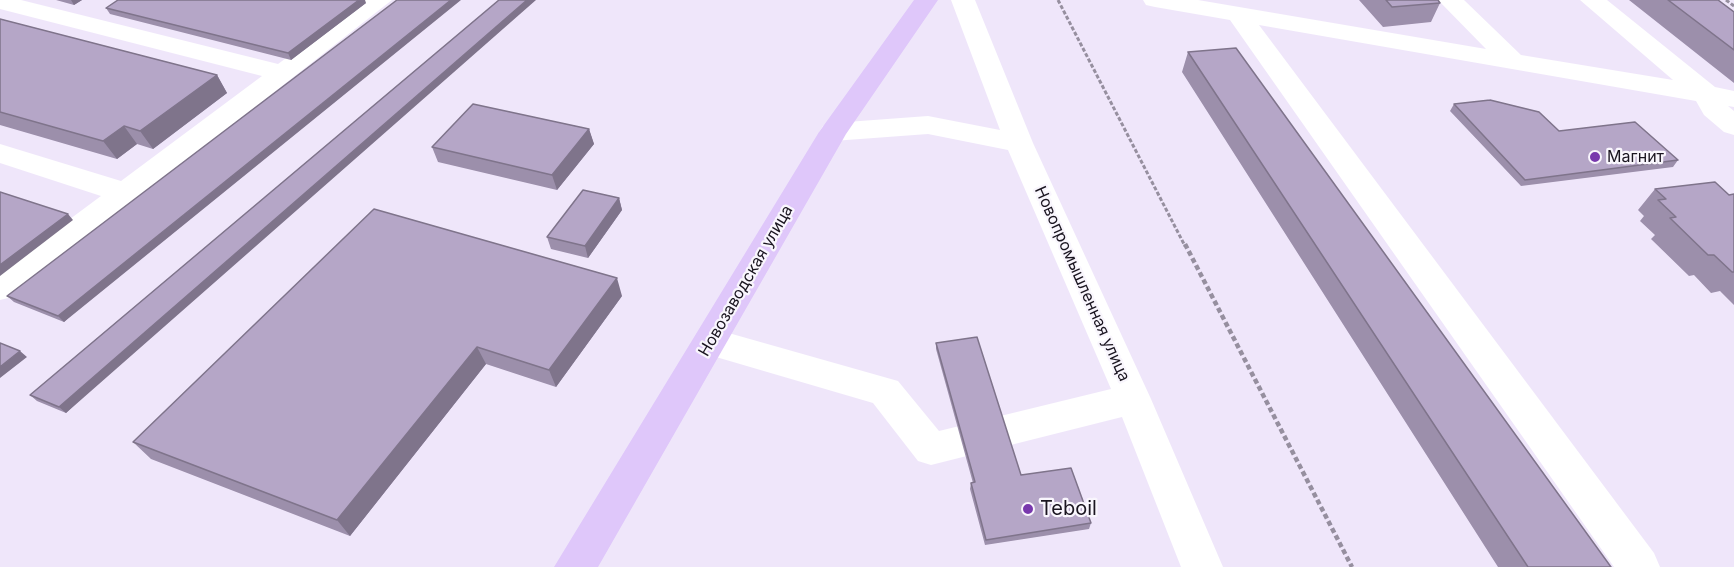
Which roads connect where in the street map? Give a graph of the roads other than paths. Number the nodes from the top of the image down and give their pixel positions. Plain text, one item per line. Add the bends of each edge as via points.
1 (380, 0) edge
2 (926, 0) edge
3 (963, 0) edge
4 (1155, 0) edge
5 (1450, 0) edge
6 (1592, 0) edge
7 (0, 2) edge
8 (1200, 4) edge
9 (1238, 15) junction
10 (1513, 61) junction
11 (284, 73) junction
12 (1706, 94) junction
13 (1734, 99) edge
14 (1734, 126) edge
15 (833, 132) junction
16 (1019, 143) junction
17 (0, 153) edge
18 (126, 193) junction
19 (0, 288) edge
20 (711, 342) junction
21 (1133, 399) junction
22 (574, 567) edge
23 (1202, 567) edge
24 (1640, 567) edge

1 - 11 street
2 - 15 main road, Новозаводская улица
3 - 16 street, Новопромышленная улица
4 - 8 street
5 - 10 street
6 - 12 street
7 - 11 street
8 - 9 street
9 - 10 street
9 - 24 street
10 - 12 street
11 - 18 street
12 - 13 street
12 - 14 street via 1714,109
15 - 16 street via 928,124
15 - 20 main road, Новозаводская улица
16 - 21 street, Новопромышленная улица
17 - 18 street
18 - 19 street
20 - 21 street via 885,392 931,449
20 - 22 main road, Новозаводская улица
21 - 23 street, Новопромышленная улица

